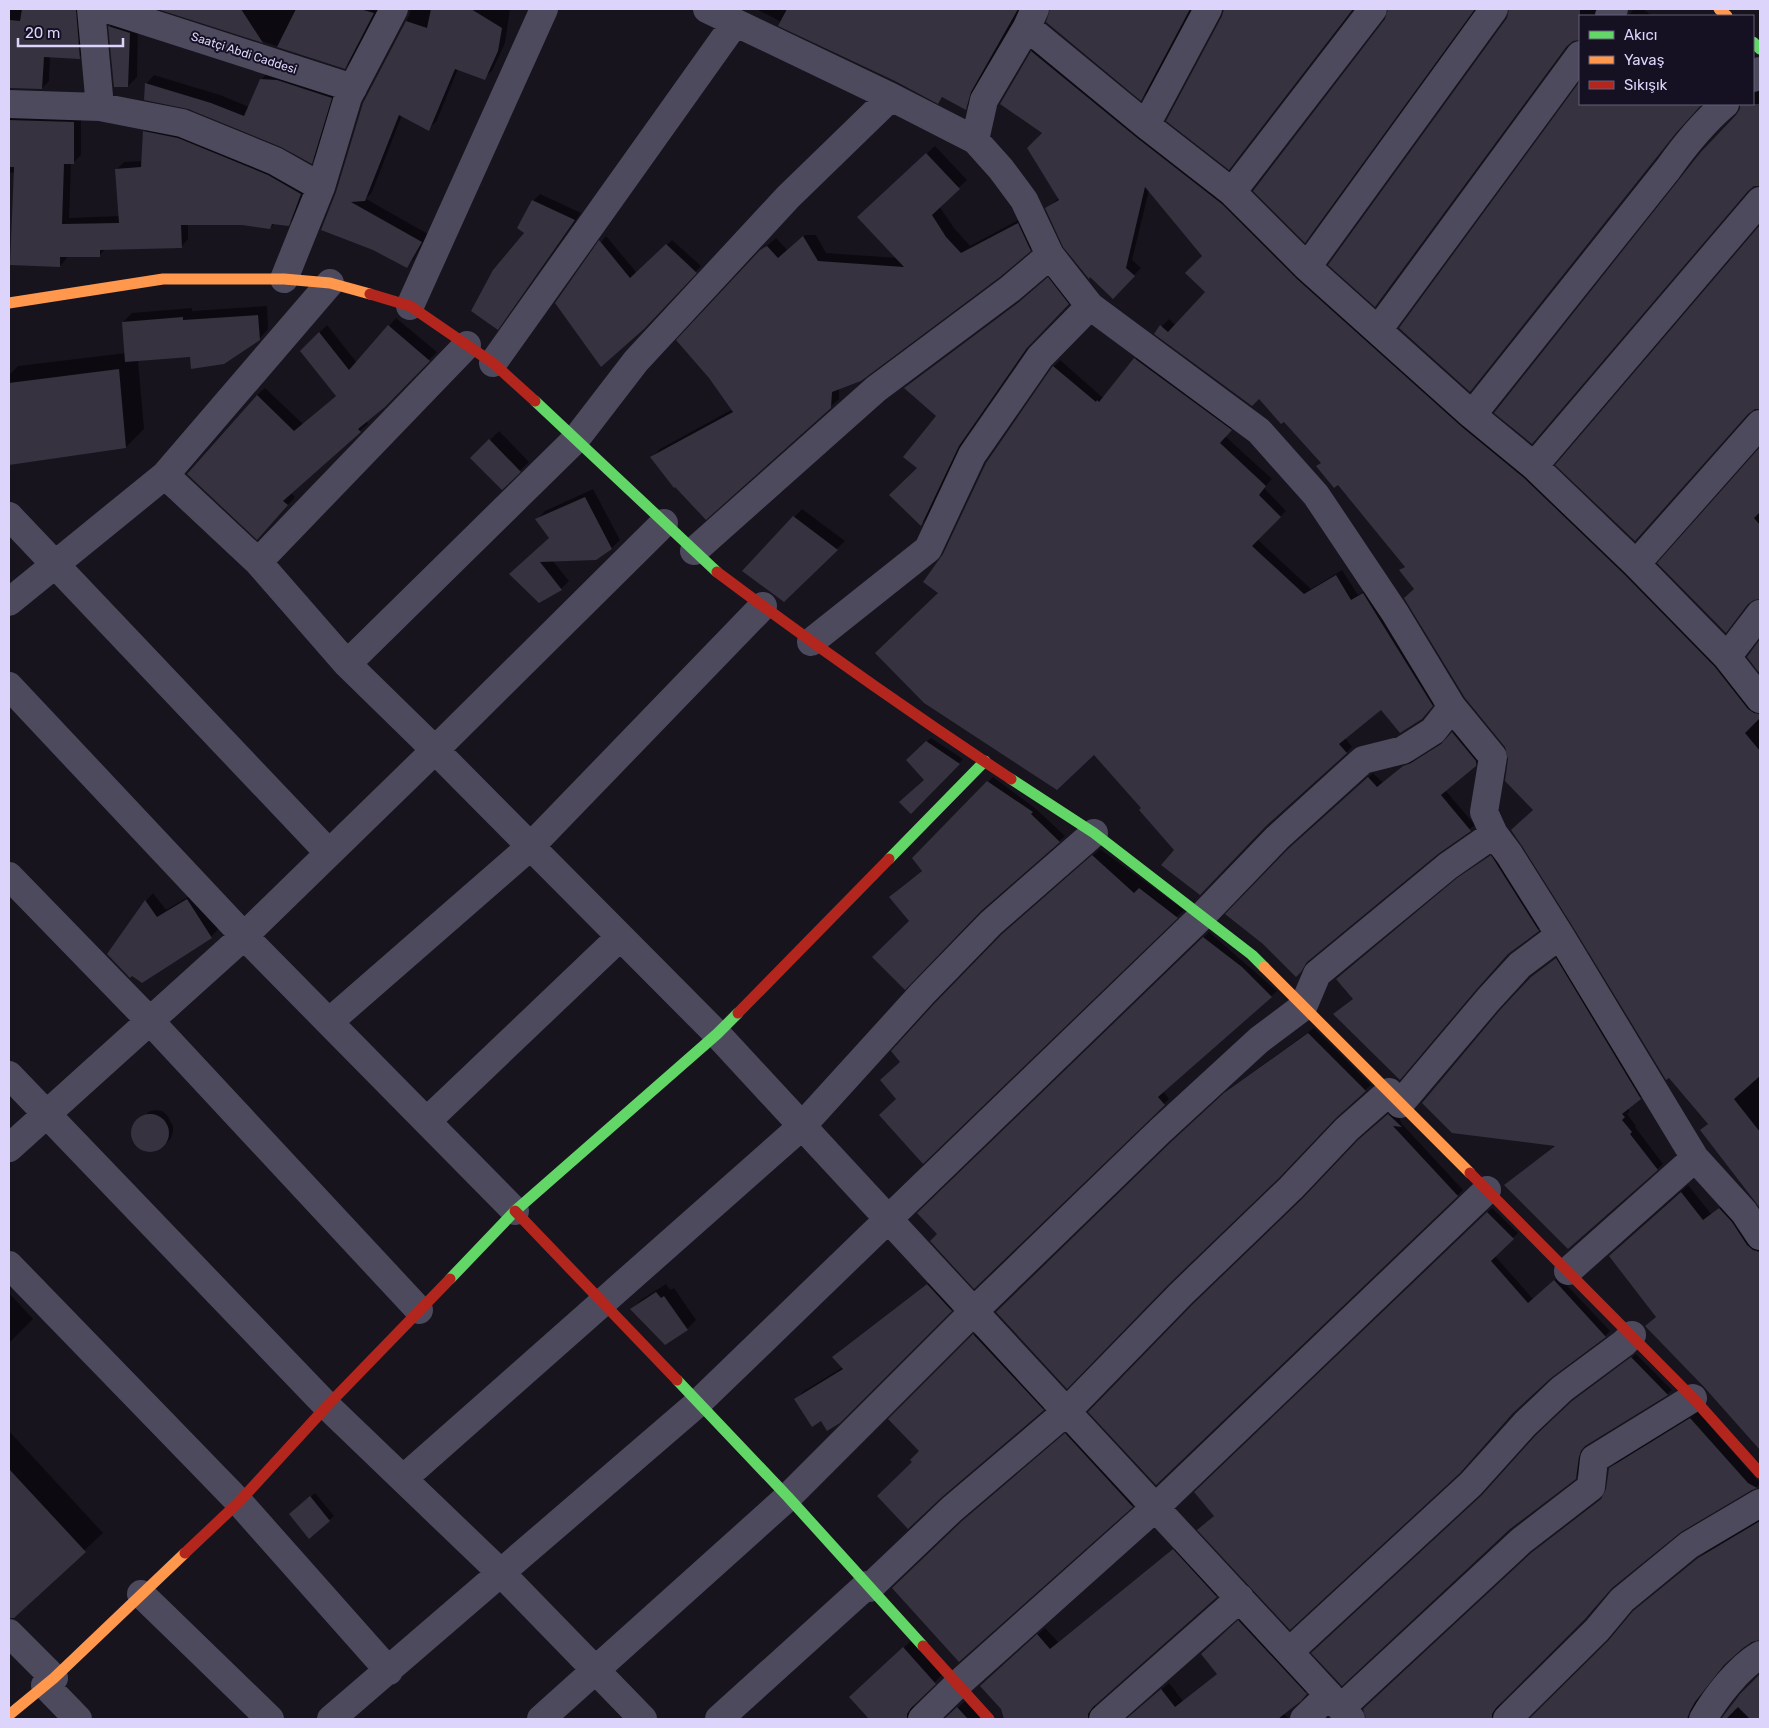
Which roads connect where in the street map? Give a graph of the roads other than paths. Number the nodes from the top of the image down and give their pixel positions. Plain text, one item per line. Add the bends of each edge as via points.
1 (91, 9) edge
2 (107, 9) edge
3 (394, 9) edge
4 (544, 9) edge
5 (707, 9) edge
6 (1208, 9) edge
7 (1373, 9) edge
8 (1494, 9) edge
9 (1031, 18) edge
10 (735, 22) junction
11 (1579, 56) edge
12 (353, 88) junction
13 (891, 97) junction
14 (9, 104) edge
15 (1724, 105) edge
16 (100, 106) junction
17 (1146, 125) junction
18 (975, 140) junction
19 (321, 187) junction
20 (1232, 192) junction
21 (1760, 201) edge
22 (1050, 255) junction
23 (1307, 266) junction
24 (284, 279) junction
25 (330, 283) junction
26 (9, 303) edge
27 (410, 306) junction
28 (1090, 306) junction
29 (1378, 330) junction
30 (467, 345) junction
31 (493, 363) junction
32 (1472, 415) junction
33 (1760, 424) edge
34 (576, 439) junction
35 (1534, 466) junction
36 (165, 475) junction
37 (9, 516) edge
38 (664, 523) junction
39 (694, 551) junction
40 (258, 562) junction
41 (1636, 564) junction
42 (55, 566) junction
43 (9, 602) edge
44 (763, 606) junction
45 (1760, 614) edge
46 (811, 642) junction
47 (1727, 657) junction
48 (347, 664) junction
49 (9, 686) edge
50 (1760, 699) edge
51 (1452, 707) junction
52 (435, 750) junction
53 (985, 762) junction
54 (1094, 833) junction
55 (1494, 834) junction
56 (531, 846) junction
57 (330, 853) junction
58 (9, 876) edge
59 (1202, 916) junction
60 (1560, 935) junction
61 (244, 936) junction
62 (620, 937) junction
63 (1303, 1007) junction
64 (150, 1020) junction
65 (329, 1022) junction
66 (717, 1034) junction
67 (9, 1076) edge
68 (1394, 1098) junction
69 (46, 1113) junction
70 (427, 1121) junction
71 (802, 1126) junction
72 (9, 1148) edge
73 (1695, 1158) junction
74 (1487, 1190) junction
75 (1752, 1206) edge
76 (515, 1211) junction
77 (889, 1220) junction
78 (1760, 1236) edge
79 (9, 1265) edge
80 (1568, 1272) junction
81 (602, 1302) junction
82 (419, 1310) junction
83 (974, 1311) junction
84 (1632, 1335) junction
85 (1693, 1398) junction
86 (698, 1403) junction
87 (327, 1406) junction
88 (1066, 1412) junction
89 (1760, 1473) edge
90 (403, 1479) junction
91 (788, 1497) junction
92 (239, 1502) junction
93 (1760, 1503) edge
94 (1156, 1507) junction
95 (501, 1574) junction
96 (868, 1586) junction
97 (141, 1594) junction
98 (1240, 1598) junction
99 (9, 1633) edge
100 (1289, 1652) junction
101 (1760, 1654) edge
102 (389, 1671) junction
103 (596, 1671) junction
104 (49, 1682) junction
105 (958, 1684) junction
106 (1340, 1707) edge
107 (9, 1716) edge
108 (78, 1719) edge
109 (270, 1719) edge
110 (331, 1719) edge
111 (541, 1719) edge
112 (643, 1719) edge
113 (718, 1719) edge
114 (922, 1719) edge
115 (990, 1719) edge
116 (1103, 1719) edge
117 (1304, 1719) edge
118 (1507, 1719) edge
119 (1703, 1719) edge

1 - 16 street
2 - 12 street, Saatçi Abdi Caddesi
3 - 12 street
4 - 27 street
5 - 10 street
6 - 17 street
7 - 20 street
8 - 23 street
9 - 17 street
9 - 18 street via 984,100
10 - 13 street
10 - 31 street
11 - 29 street
12 - 19 street
13 - 18 street
13 - 34 street via 788,197 636,361
14 - 16 street
15 - 32 street via 1681,150
16 - 19 street via 182,123 275,161
17 - 20 street
18 - 22 street via 1024,200
19 - 24 street
20 - 23 street
21 - 35 street
22 - 28 street
22 - 39 street via 876,389
23 - 29 street
24 - 25 street
24 - 26 street via 163,279
25 - 27 street
25 - 36 street
27 - 30 street
28 - 46 street via 1040,357 972,456 928,549
28 - 51 street via 1258,431 1271,445 1316,495 1395,612
29 - 32 street
30 - 31 street
30 - 40 street
31 - 34 street
32 - 35 street
33 - 41 street
34 - 38 street
34 - 48 street
35 - 41 street
36 - 40 street
36 - 42 street
37 - 42 street
38 - 39 street
38 - 52 street
39 - 44 street via 708,566
40 - 48 street
41 - 47 street
42 - 43 street
42 - 57 street
44 - 46 street
44 - 56 street
45 - 47 street
46 - 53 street
47 - 50 street
48 - 52 street
49 - 61 street
51 - 55 street via 1493,757 1484,812
51 - 59 street via 1433,731 1403,750 1363,760 1277,838
52 - 56 street
52 - 57 street
53 - 54 street
53 - 66 street
54 - 59 street
54 - 71 street via 991,923
55 - 60 street
55 - 63 street via 1448,866 1317,974
56 - 62 street
56 - 65 street
57 - 61 street
58 - 64 street
59 - 63 street via 1252,955
59 - 77 street
60 - 68 street via 1520,966
60 - 73 street
61 - 64 street
61 - 65 street
62 - 66 street
62 - 70 street
63 - 68 street
63 - 83 street via 1260,1040 1160,1131
64 - 69 street
64 - 82 street
65 - 70 street
66 - 71 street
66 - 76 street
67 - 69 street
68 - 74 street
68 - 88 street via 1347,1130
69 - 72 street
69 - 87 street
70 - 76 street
71 - 77 street
71 - 81 street
73 - 75 street
73 - 80 street
74 - 80 street
74 - 94 street
75 - 78 street
76 - 81 street
76 - 82 street
77 - 83 street
77 - 86 street
79 - 92 street
80 - 84 street
81 - 86 street
81 - 90 street
82 - 87 street
83 - 88 street
83 - 91 street
84 - 85 street
84 - 100 street via 1562,1389 1525,1424 1471,1484
85 - 89 street
85 - 106 street via 1594,1459 1591,1487 1522,1541
86 - 91 street
86 - 95 street
87 - 90 street
87 - 92 street
88 - 94 street
88 - 96 street
90 - 95 street
91 - 96 street
91 - 103 street
92 - 97 street
92 - 102 street
93 - 118 street via 1689,1545 1622,1600 1597,1630
94 - 98 street
94 - 105 street
95 - 102 street
95 - 103 street
96 - 105 street
96 - 113 street
97 - 104 street
97 - 109 street
98 - 100 street
98 - 116 street
99 - 104 street
100 - 106 street
101 - 119 street via 1713,1703
102 - 110 street
103 - 111 street
103 - 112 street
104 - 107 street
104 - 108 street
105 - 114 street
105 - 115 street
106 - 117 street

